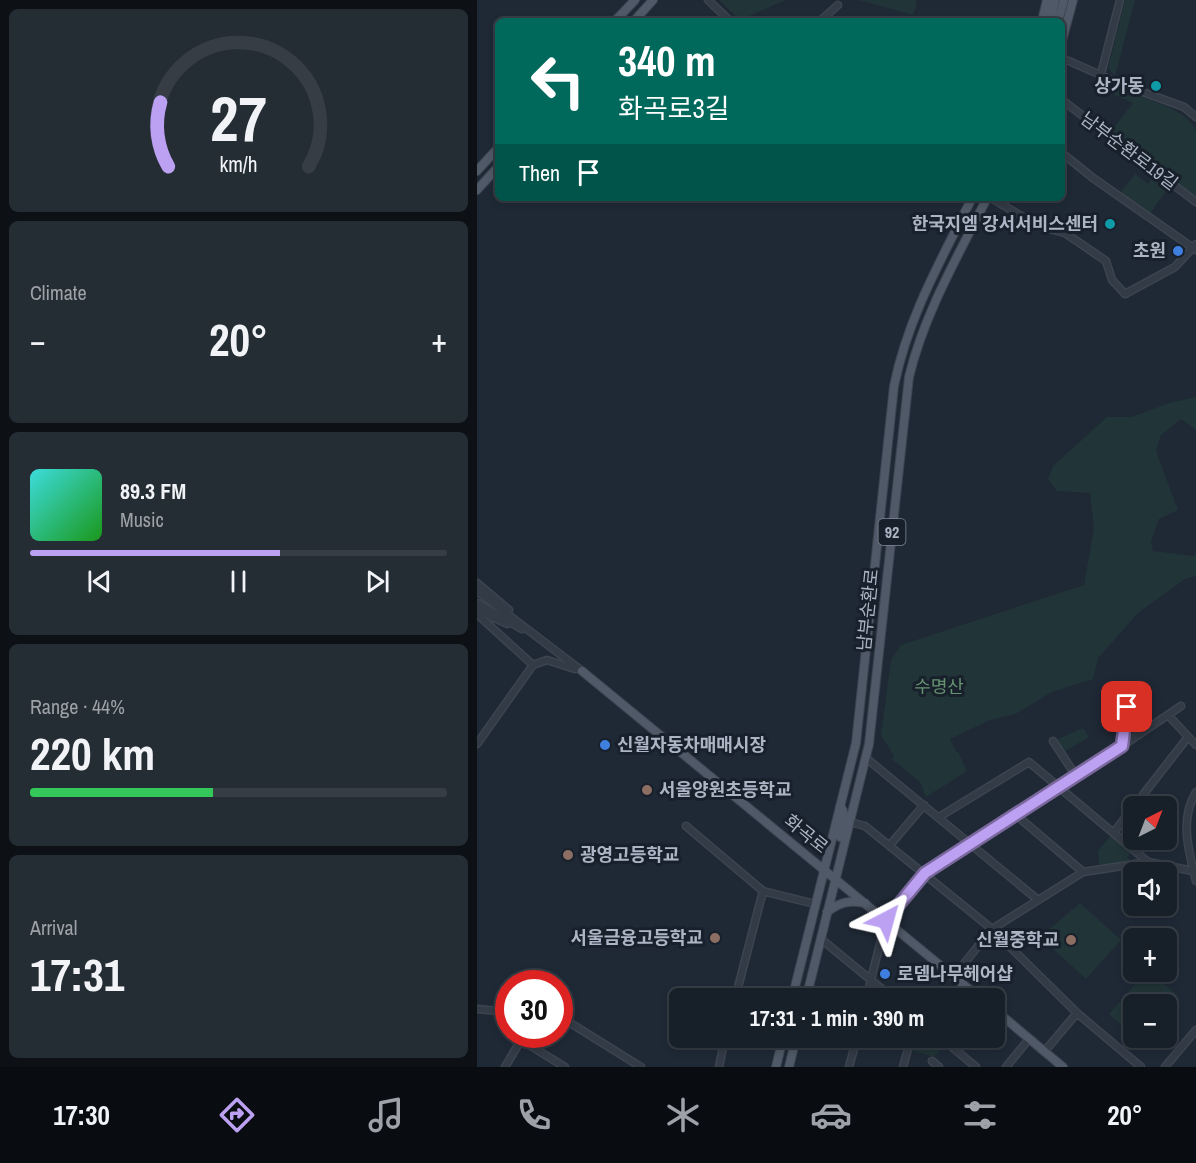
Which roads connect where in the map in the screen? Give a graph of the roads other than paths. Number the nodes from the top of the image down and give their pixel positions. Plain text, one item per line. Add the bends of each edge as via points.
1 (635, 0) edge
2 (653, 0) edge
3 (708, 0) edge
4 (1047, 0) edge
5 (1055, 0) edge
6 (1063, 0) edge
7 (1073, 0) edge
8 (1120, 0) edge
9 (838, 5) dead end
10 (618, 18) edge
11 (637, 18) edge
12 (727, 18) edge
13 (823, 18) edge
14 (1043, 18) edge
15 (1051, 18) edge
16 (1059, 18) edge
17 (1065, 30) edge
18 (1065, 60) edge
19 (1101, 74) junction
20 (1065, 102) edge
21 (1196, 117) edge
22 (495, 151) edge
23 (1065, 155) edge
24 (495, 170) edge
25 (477, 171) edge
26 (477, 190) edge
27 (971, 201) edge
28 (987, 201) edge
29 (994, 201) edge
30 (1196, 202) edge
31 (1194, 247) edge
32 (477, 584) edge
33 (477, 591) edge
34 (477, 603) edge
35 (477, 612) edge
36 (548, 644) junction
37 (533, 665) junction
38 (582, 671) junction
39 (1181, 706) dead end
40 (1127, 707) dead end
41 (1168, 715) junction
42 (1188, 737) junction
43 (478, 741) edge
44 (1053, 741) dead end
45 (1196, 745) edge
46 (1122, 746) junction
47 (866, 758) junction
48 (1076, 776) junction
49 (1060, 786) junction
50 (1196, 792) edge
51 (924, 805) junction
52 (840, 806) junction
53 (1016, 814) junction
54 (939, 817) junction
55 (850, 822) junction
56 (686, 826) dead end
57 (1114, 832) junction
58 (846, 837) junction
59 (971, 843) junction
60 (890, 845) junction
61 (1148, 862) edge
62 (1123, 866) edge
63 (824, 868) junction
64 (1177, 868) edge
65 (1193, 871) junction
66 (1083, 872) junction
67 (925, 873) junction
68 (836, 878) junction
69 (1196, 881) edge
70 (763, 891) junction
71 (1038, 900) junction
72 (865, 903) junction
73 (815, 905) junction
74 (827, 912) junction
75 (886, 920) junction
76 (824, 925) junction
77 (992, 929) junction
78 (821, 939) junction
79 (954, 976) junction
80 (871, 980) junction
81 (738, 988) edge
82 (795, 988) edge
83 (809, 988) edge
84 (869, 988) edge
85 (881, 988) edge
86 (968, 988) edge
87 (477, 1009) edge
88 (495, 1011) edge
89 (1077, 1013) junction
90 (1005, 1019) edge
91 (573, 1025) edge
92 (1196, 1030) edge
93 (1029, 1039) junction
94 (516, 1048) edge
95 (538, 1048) edge
96 (723, 1048) edge
97 (781, 1048) edge
98 (794, 1048) edge
99 (854, 1048) edge
100 (908, 1048) edge
101 (953, 1048) edge
102 (1044, 1052) junction
103 (932, 1061) dead end
104 (505, 1067) edge
105 (565, 1067) edge
106 (641, 1067) edge
107 (719, 1067) edge
108 (776, 1067) edge
109 (789, 1067) edge
110 (849, 1067) edge
111 (903, 1067) edge
112 (939, 1067) edge
113 (977, 1067) edge
114 (1006, 1067) edge
115 (1063, 1067) edge
116 (1141, 1067) edge
117 (1165, 1067) edge

1 - 10 main road
2 - 11 main road
3 - 12 street
4 - 14 main road
5 - 15 main road
6 - 16 main road
7 - 17 main road
8 - 19 street
9 - 13 street
18 - 19 street
19 - 21 street via 1184,107
20 - 30 street, 남부순환로19길
22 - 25 main road
23 - 31 street
24 - 26 main road
27 - 52 main road, 남부순환로 / 92 via 918,308 900,358 891,408 855,743
28 - 47 main road, 남부순환로 / 92 via 934,304 909,377
29 - 31 street, 남부순환로 via 1038,226 1065,233 1105,261 1112,280 1125,294 1175,267
32 - 36 street
33 - 36 street
34 - 36 street
35 - 36 street
35 - 37 street
36 - 38 street
37 - 38 street via 547,660
37 - 43 street
38 - 63 main road, 화곡로
39 - 41 street
40 - 46 street
41 - 42 street
41 - 46 street
42 - 45 street
42 - 57 street
44 - 48 street
46 - 48 street
47 - 51 street
47 - 55 main road, 남부순환로 / 92
48 - 49 street
49 - 53 street
49 - 54 street via 1029,762
49 - 57 street
50 - 65 street via 1186,830
51 - 54 street
51 - 60 street
52 - 58 main road via 844,812 840,837
52 - 63 main road, 남부순환로 / 92
53 - 59 street
53 - 66 street
54 - 59 street
55 - 58 main road, 남부순환로 / 92
55 - 60 street via 865,826
56 - 70 street
57 - 61 street
58 - 68 main road, 남부순환로 / 92
59 - 67 street
59 - 71 street
60 - 67 street
62 - 66 street
63 - 68 main road, 화곡로
63 - 73 main road, 남부순환로 / 92
64 - 65 street
65 - 69 street
66 - 71 street
67 - 75 street
67 - 77 street
68 - 72 main road, 화곡로
68 - 74 main road, 남부순환로 / 92
70 - 73 street
70 - 81 street
71 - 77 street
72 - 74 main road via 848,901
72 - 75 main road, 화곡로
73 - 76 main road via 823,906
73 - 82 main road, 남부순환로 / 92
74 - 76 main road, 남부순환로 / 92
75 - 79 main road, 화곡로
75 - 80 street
76 - 78 main road, 남부순환로 / 92
77 - 79 street
77 - 89 street
78 - 80 street
78 - 83 main road, 남부순환로 / 92
79 - 86 main road, 화곡로
80 - 84 street
80 - 85 street
87 - 88 street
89 - 102 street
89 - 116 street
90 - 93 main road
91 - 106 street
92 - 117 street
93 - 102 main road
93 - 114 street
94 - 104 street
95 - 105 street
96 - 107 street
97 - 108 main road
98 - 109 main road
99 - 110 street
100 - 111 street
101 - 113 street
102 - 115 main road
103 - 112 street

